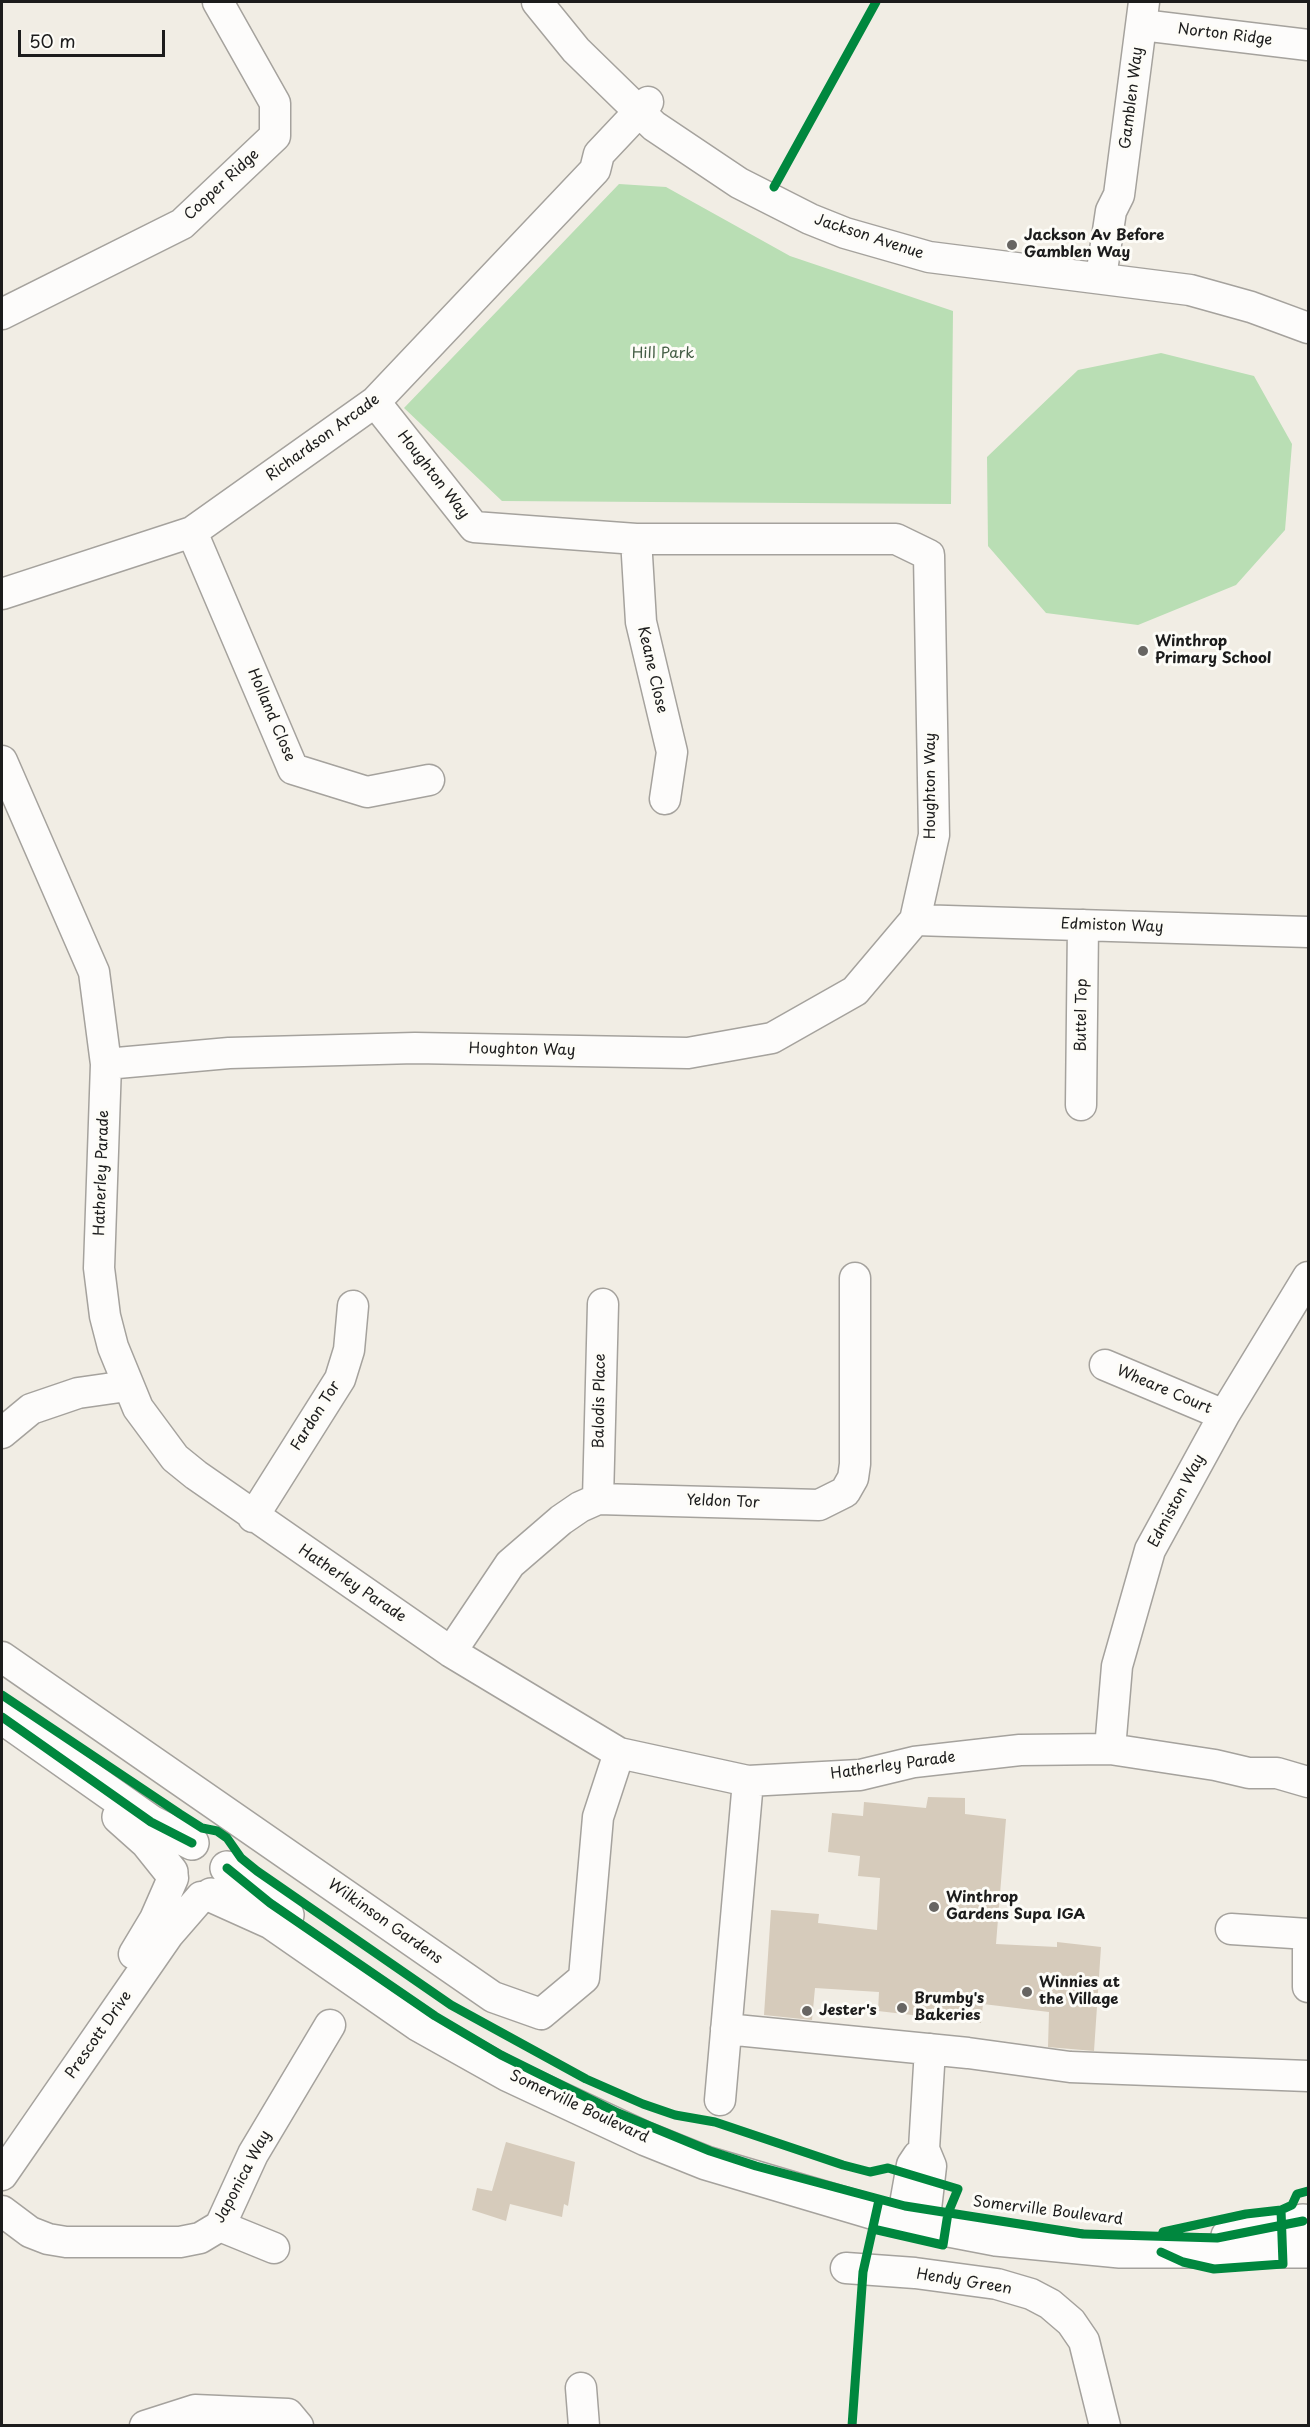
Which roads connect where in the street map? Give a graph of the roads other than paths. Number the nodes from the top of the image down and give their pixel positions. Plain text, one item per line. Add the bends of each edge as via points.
1 (218, 2) edge
2 (537, 2) edge
3 (552, 2) edge
4 (1143, 13) edge
5 (1308, 45) edge
6 (651, 114) junction
7 (1110, 270) junction
8 (2, 314) edge
9 (1308, 316) edge
10 (1308, 328) edge
11 (375, 402) junction
12 (192, 532) junction
13 (636, 539) junction
14 (2, 594) edge
15 (2, 761) edge
16 (429, 780) dead end
17 (665, 799) dead end
18 (915, 920) junction
19 (1083, 926) junction
20 (1308, 932) edge
21 (105, 1064) junction
22 (1081, 1106) dead end
23 (1308, 1277) edge
24 (855, 1278) dead end
25 (603, 1304) dead end
26 (352, 1306) dead end
27 (1105, 1365) dead end
28 (127, 1386) junction
29 (1224, 1415) junction
30 (2, 1433) edge
31 (598, 1499) junction
32 (253, 1516) junction
33 (451, 1652) junction
34 (2, 1657) edge
35 (2, 1717) edge
36 (2, 1735) edge
37 (1110, 1749) junction
38 (620, 1754) junction
39 (1249, 1773) junction
40 (747, 1780) junction
41 (1308, 1782) edge
42 (1308, 1798) edge
43 (192, 1843) junction
44 (172, 1875) junction
45 (213, 1887) junction
46 (1231, 1929) dead end
47 (1308, 1934) edge
48 (1308, 1944) edge
49 (1308, 1987) edge
50 (330, 2025) dead end
51 (726, 2029) junction
52 (930, 2049) junction
53 (1308, 2076) edge
54 (720, 2100) dead end
55 (2, 2150) edge
56 (2, 2175) edge
57 (2, 2211) edge
58 (914, 2216) junction
59 (220, 2226) junction
60 (1307, 2234) edge
61 (274, 2248) dead end
62 (846, 2268) dead end
63 (581, 2388) dead end
64 (145, 2426) edge
65 (298, 2426) edge
66 (585, 2426) edge
67 (1104, 2426) edge

1 - 8 street, Cooper Ridge via 275,103 275,136 182,224
2 - 6 street, Jackson Avenue via 576,50
3 - 6 street, Jackson Avenue
4 - 5 street, Norton Ridge
4 - 7 street, Gamblen Way via 1119,195 1125,212
6 - 7 street, Jackson Avenue via 739,183 845,233 929,257 980,265
6 - 11 street, Richardson Arcade via 613,167 595,170
7 - 9 street, Jackson Avenue via 1199,278
7 - 10 street, Jackson Avenue via 1215,295
11 - 12 street, Richardson Arcade
11 - 13 street, Houghton Way via 474,527
12 - 14 street, Richardson Arcade
12 - 16 street, Holland Close via 293,769 368,792
13 - 17 street, Keane Close via 641,622 672,752
13 - 18 street, Houghton Way via 896,539 929,555 933,835
15 - 21 street, Hatherley Parade via 94,972
18 - 19 street, Edmiston Way
18 - 21 street, Houghton Way via 855,991 772,1038 688,1053 415,1048 230,1053
19 - 20 street, Edmiston Way
19 - 22 street, Buttel Top
21 - 28 street, Hatherley Parade via 99,1268 105,1316
23 - 29 street, Edmiston Way
24 - 31 street, Yeldon Tor via 855,1464 845,1492 819,1505
25 - 31 street, Balodis Place
26 - 32 street, Fardon Tor via 349,1350 340,1378
27 - 29 street, Wheare Court
28 - 30 street via 78,1393 31,1409
28 - 32 street, Hatherley Parade via 155,1434 175,1458
29 - 37 street, Edmiston Way via 1150,1550 1117,1666
31 - 33 street, Yeldon Tor via 561,1520 510,1564
32 - 33 street, Hatherley Parade
33 - 38 street, Hatherley Parade
34 - 38 street, Wilkinson Gardens via 493,1997 541,2014 584,1978 598,1817
35 - 43 main road via 151,1821
36 - 44 main road via 129,1824
37 - 39 street, Hatherley Parade
37 - 40 street, Hatherley Parade via 1020,1750 914,1762 860,1775
38 - 40 street, Hatherley Parade
39 - 41 street, Hatherley Parade via 1278,1773
39 - 42 street, Hatherley Parade via 1273,1789
40 - 51 street
43 - 44 main road via 179,1851 172,1864
43 - 45 main road via 208,1844 221,1853
44 - 45 main road via 184,1893
44 - 55 street, Prescott Drive via 141,1944
45 - 56 street, Prescott Drive via 168,1935
45 - 58 main road, Somerville Boulevard via 270,1903 435,2016 529,2069 618,2112 710,2151
46 - 47 street
48 - 49 street
50 - 59 street, Japonica Way via 253,2154
51 - 52 street
51 - 54 street
52 - 53 street via 1070,2067
52 - 58 street via 924,2149 912,2165
57 - 59 street, Japonica Way via 30,2232 66,2242 180,2242 200,2238
58 - 60 main road, Somerville Boulevard via 1083,2234 1170,2238
59 - 61 street
62 - 67 street, Hendy Green via 997,2284 1050,2304 1071,2322 1084,2341
63 - 66 street
64 - 65 street via 195,2410 288,2414

